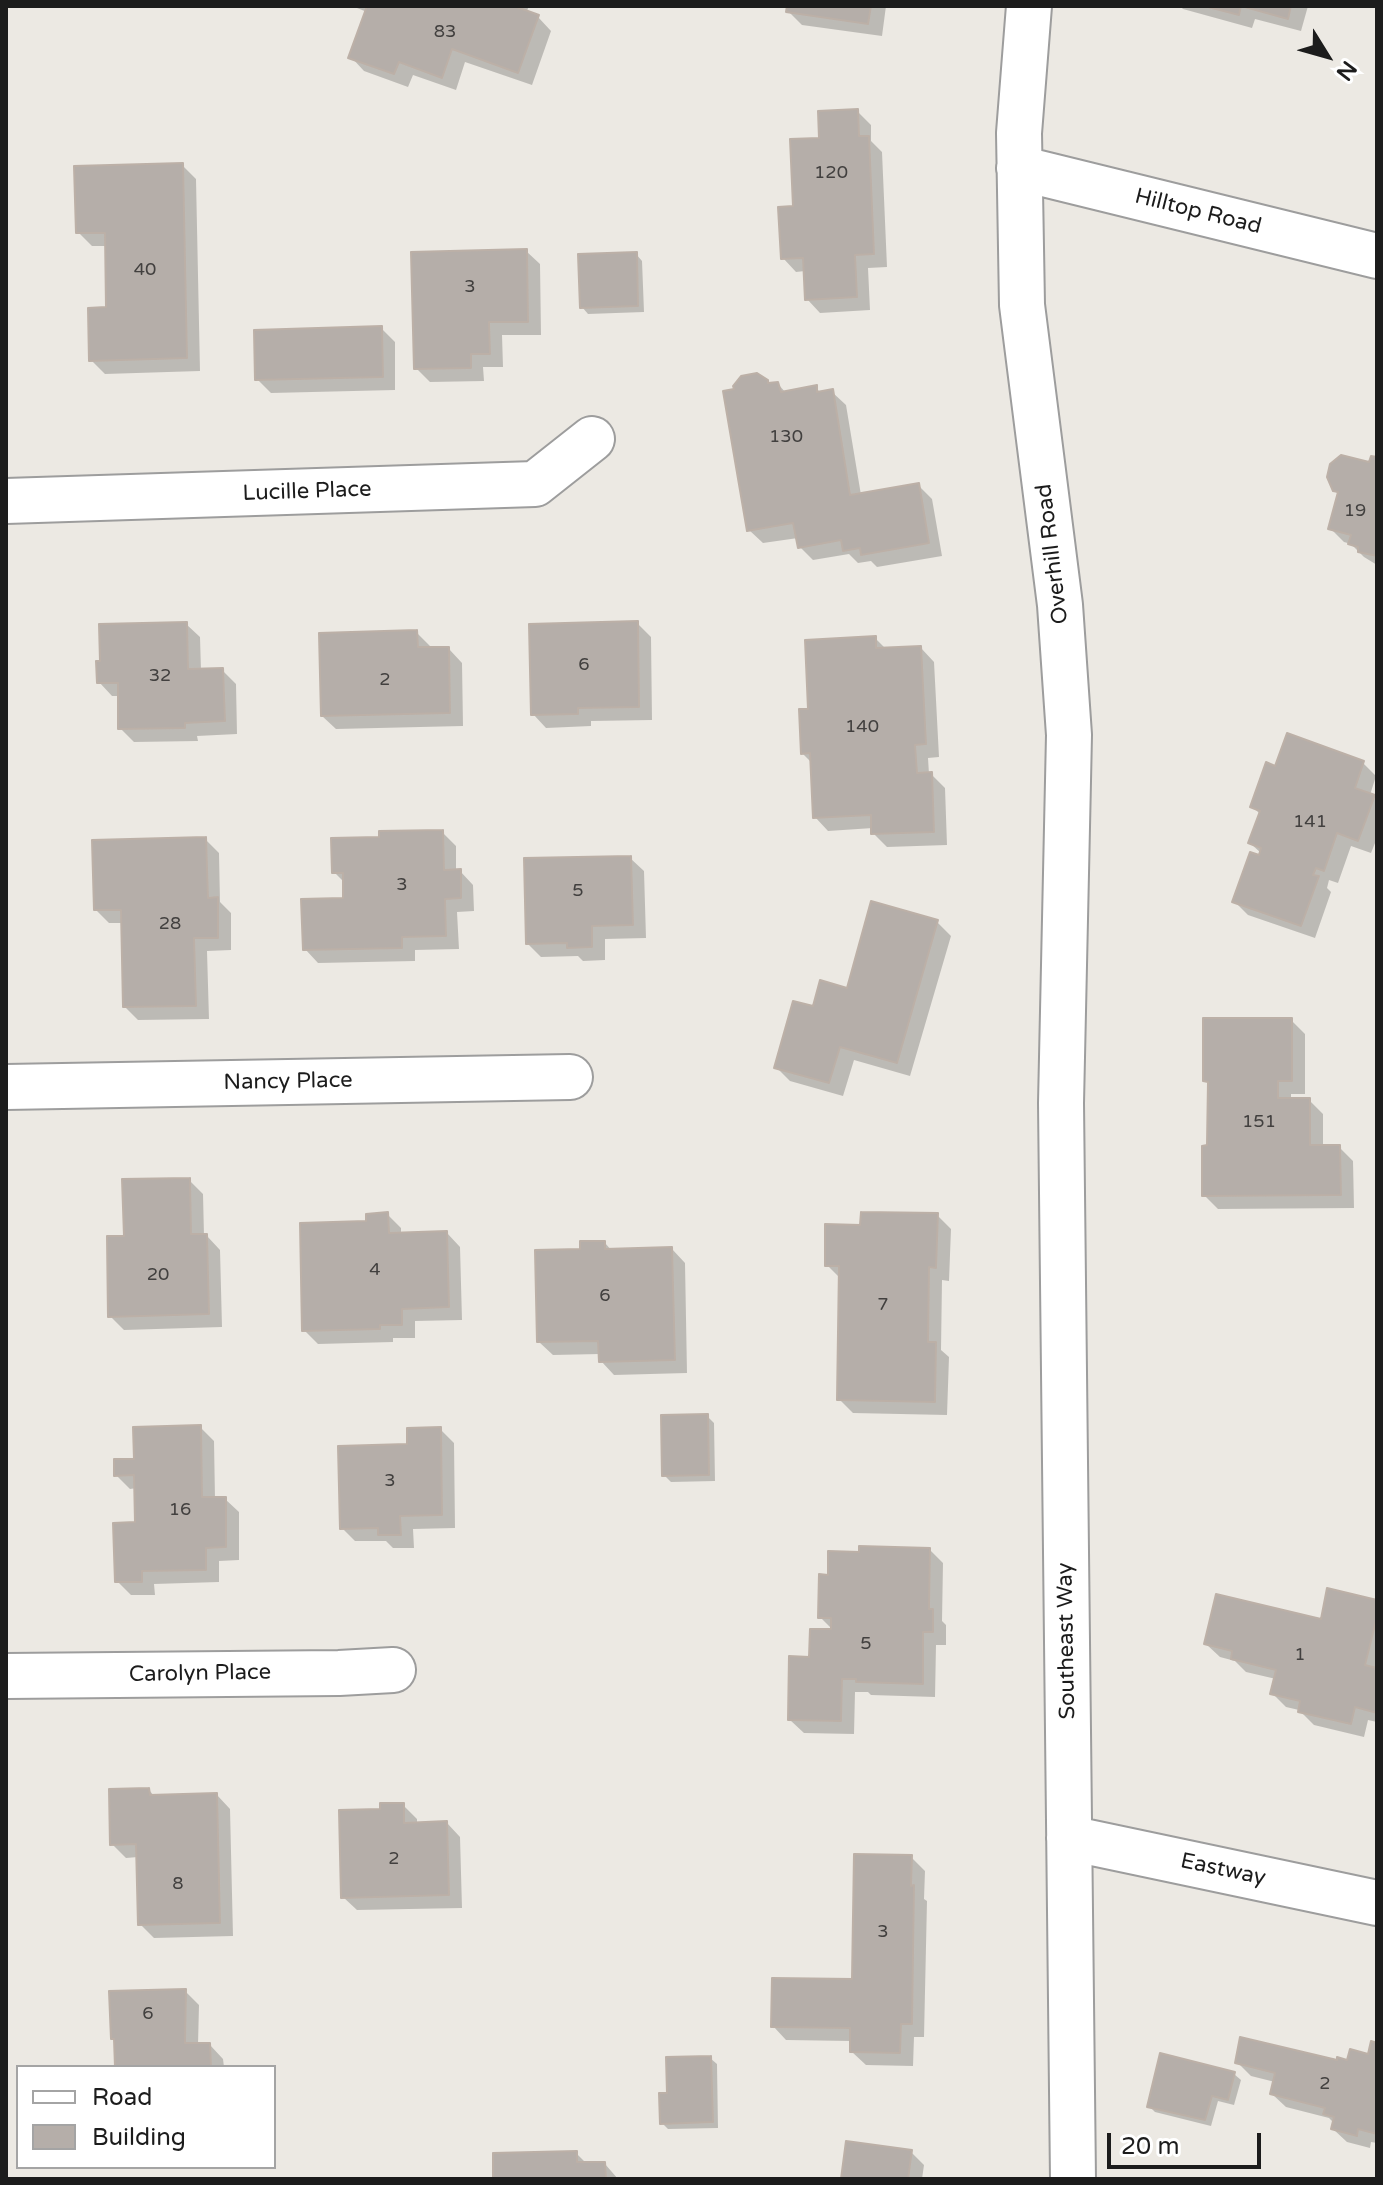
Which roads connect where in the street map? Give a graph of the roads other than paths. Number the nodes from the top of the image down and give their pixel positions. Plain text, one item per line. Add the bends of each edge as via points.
1 (1029, 6) edge
2 (1019, 168) junction
3 (1377, 256) edge
4 (592, 439) dead end
5 (6, 501) edge
6 (570, 1077) dead end
7 (6, 1087) edge
8 (1061, 1103) joint
9 (393, 1670) dead end
10 (6, 1676) edge
11 (1069, 1838) junction
12 (1377, 1903) edge
13 (1073, 2179) edge

1 - 2 street, Overhill Road
2 - 3 street, Hilltop Road
2 - 8 street, Overhill Road via 1022,305 1060,605 1069,735
4 - 5 street, Lucille Place via 535,484
6 - 7 street, Nancy Place
8 - 11 street, Southeast Way
9 - 10 street, Carolyn Place
11 - 12 street, Eastway
11 - 13 street, Southeast Way

